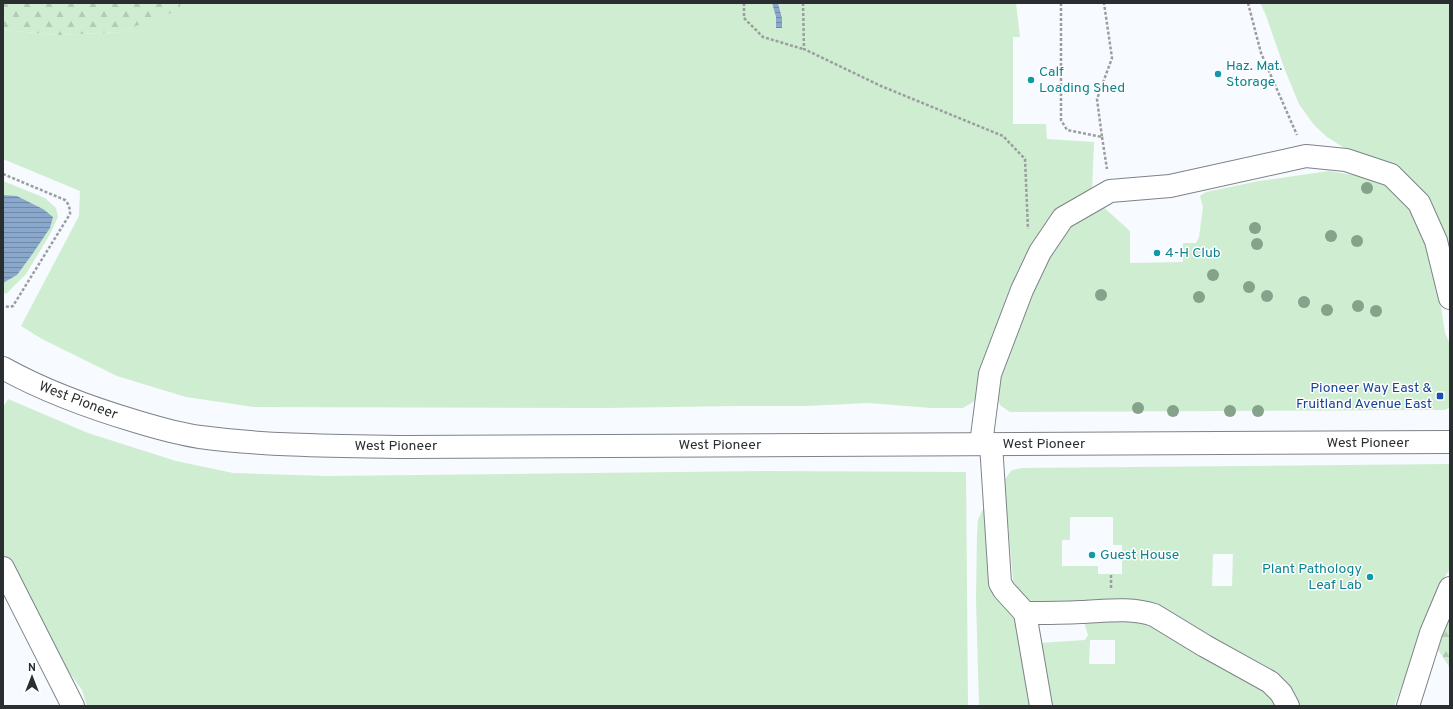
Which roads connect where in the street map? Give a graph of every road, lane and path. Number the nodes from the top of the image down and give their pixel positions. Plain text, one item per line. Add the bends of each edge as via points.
1 (744, 3) edge
2 (803, 3) edge
3 (1061, 3) edge
4 (1104, 3) edge
5 (1248, 3) edge
6 (804, 49) junction
7 (1102, 137) junction
8 (1306, 156) junction
9 (3, 174) edge
10 (1110, 191) junction
11 (1028, 235) dead end
12 (1450, 298) edge
13 (3, 306) edge
14 (3, 369) edge
15 (1450, 442) edge
16 (986, 444) junction
17 (3, 568) edge
18 (1450, 588) edge
19 (1026, 613) junction
20 (73, 706) edge
21 (1041, 706) edge
22 (1288, 706) edge
23 (1408, 706) edge

1 - 6 path via 744,18 763,37
2 - 6 path
3 - 7 path via 1060,120 1067,130
4 - 7 path via 1112,58 1097,99
5 - 8 path via 1261,53
6 - 11 path via 881,86 1002,136 1025,159
7 - 10 path
8 - 10 main road via 1170,186
8 - 12 main road via 1346,160 1391,175 1419,203 1436,241
9 - 13 path via 65,200 70,214 13,306
10 - 16 main road via 1063,218 1040,252 1022,290 990,374
14 - 16 main road, West Pioneer via 71,400 110,414 199,437 257,442 406,447
15 - 16 main road, West Pioneer
16 - 19 main road via 1000,583
17 - 20 main road
18 - 23 main road via 1431,633
19 - 21 main road
19 - 22 main road via 1121,610 1154,615 1270,682 1281,693

